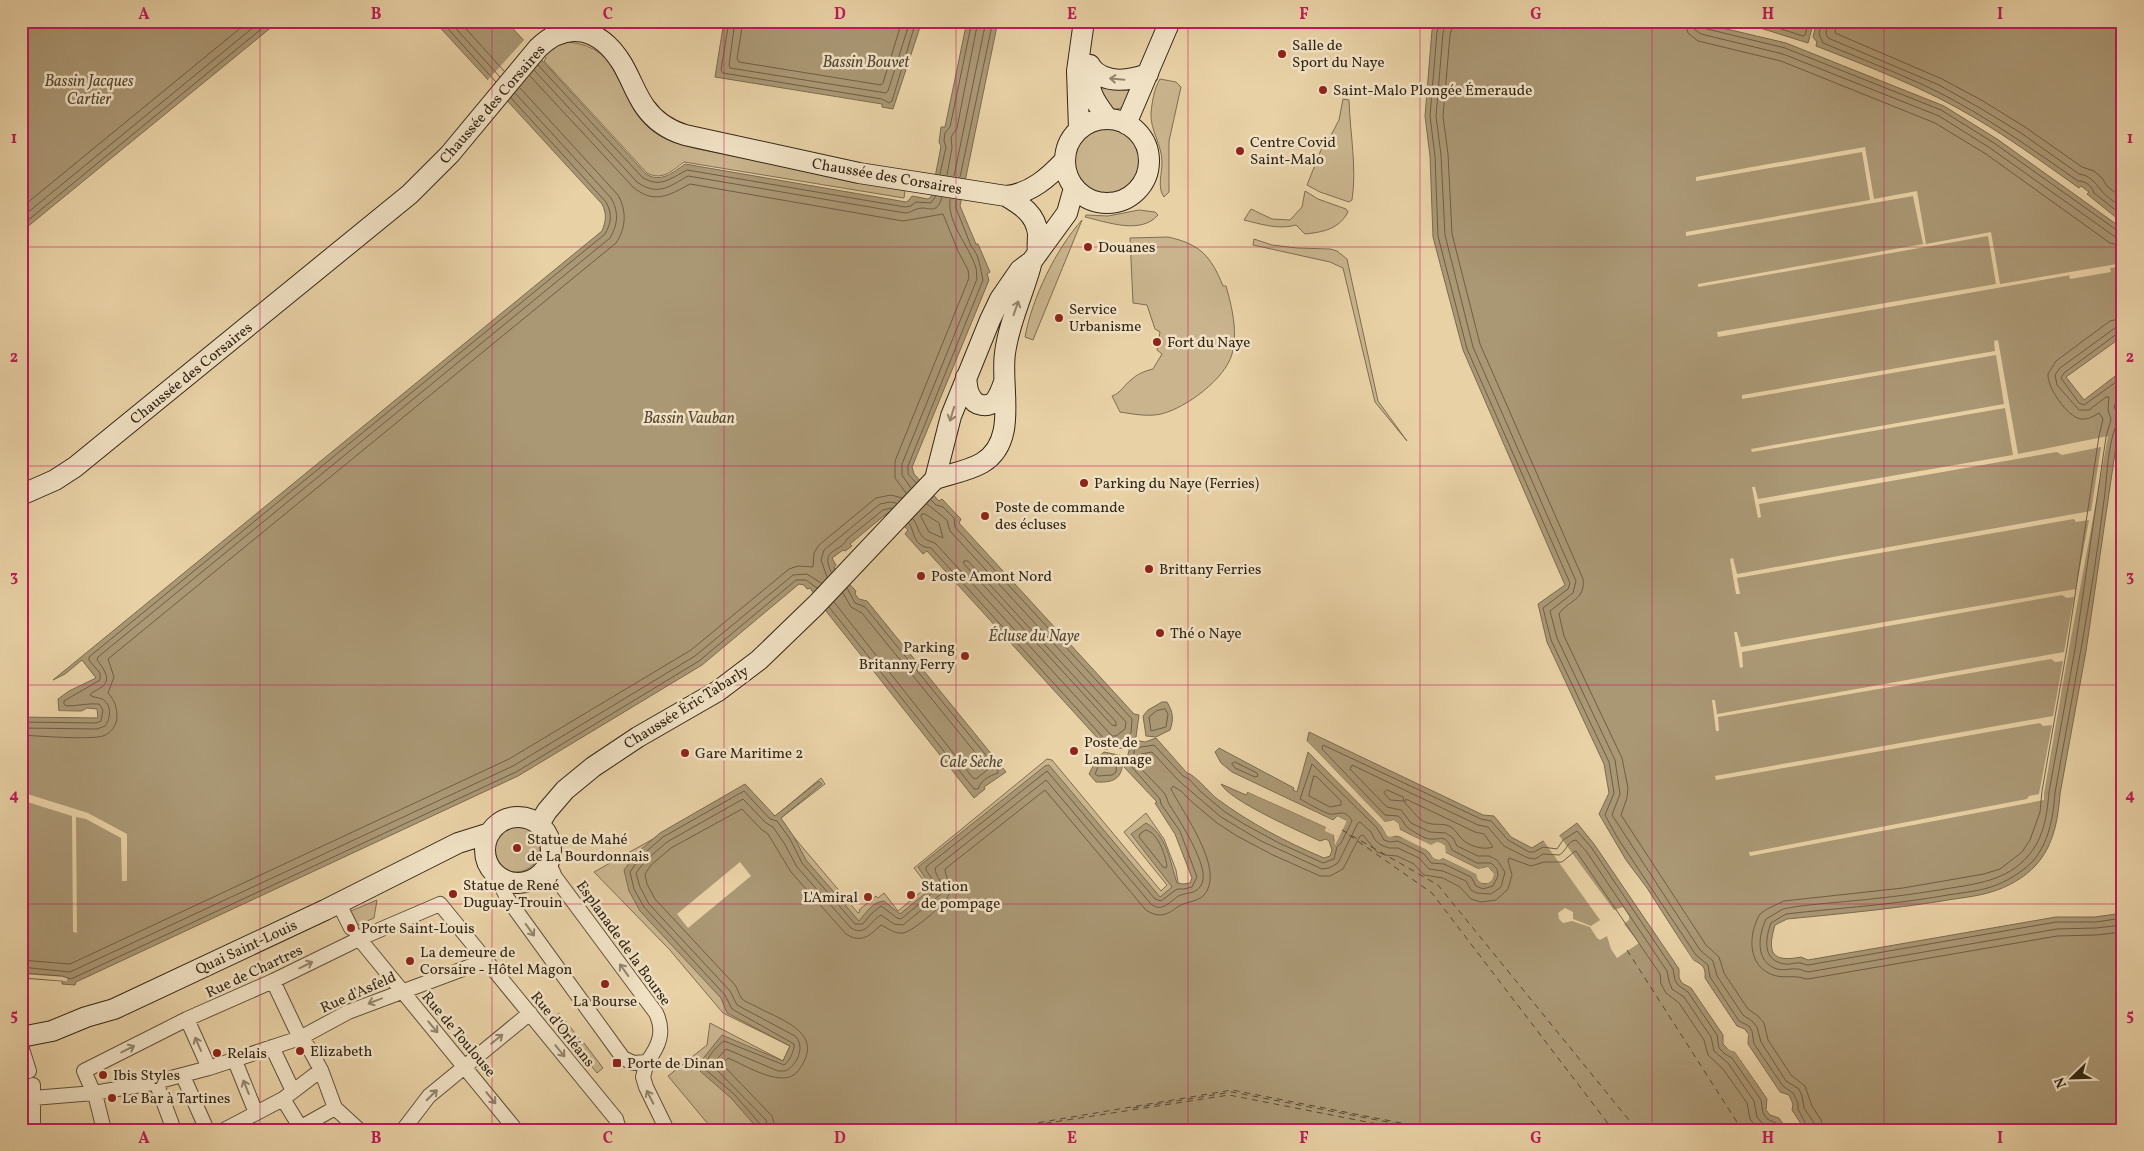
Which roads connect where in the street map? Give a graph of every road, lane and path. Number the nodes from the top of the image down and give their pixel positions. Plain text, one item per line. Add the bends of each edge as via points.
1 (1084, 21) edge
2 (1096, 21) edge
3 (1170, 21) edge
4 (1090, 66) junction
5 (1148, 74) junction
6 (1117, 121) junction
7 (1079, 129) junction
8 (1064, 161) junction
9 (1046, 179) junction
10 (1072, 185) junction
11 (1002, 195) junction
12 (1092, 201) junction
13 (1067, 213) junction
14 (1035, 257) junction
15 (966, 377) junction
16 (1004, 382) junction
17 (942, 472) junction
18 (21, 495) edge
19 (539, 824) junction
20 (490, 833) junction
21 (465, 841) junction
22 (486, 856) junction
23 (549, 863) junction
24 (496, 874) junction
25 (338, 902) junction
26 (440, 904) joint
27 (356, 934) junction
28 (487, 960) junction
29 (273, 981) junction
30 (402, 991) junction
31 (530, 1013) junction
32 (187, 1019) junction
33 (21, 1037) edge
34 (300, 1038) junction
35 (21, 1046) edge
36 (272, 1047) junction
37 (235, 1061) junction
38 (646, 1062) junction
39 (465, 1065) junction
40 (210, 1068) junction
41 (321, 1070) junction
42 (29, 1071) dead end
43 (184, 1076) junction
44 (156, 1082) junction
45 (94, 1093) junction
46 (29, 1095) edge
47 (288, 1095) junction
48 (335, 1108) junction
49 (256, 1113) junction
50 (238, 1127) edge
51 (300, 1129) edge
52 (33, 1130) edge
53 (104, 1130) edge
54 (174, 1130) edge
55 (207, 1130) edge
56 (224, 1130) edge
57 (360, 1130) edge
58 (403, 1130) edge
59 (516, 1130) edge
60 (620, 1130) edge
61 (667, 1130) edge

1 - 7 main road via 1077,71
2 - 4 main road
3 - 5 main road
5 -> 4 main road via 1116,80 1096,74
4 - 6 main road via 1089,85 1093,99
5 - 6 main road
6 - 7 main road via 1098,120
6 - 12 main road via 1137,131 1144,142 1149,166 1145,179 1129,198 1105,204
7 - 8 main road via 1068,143
8 - 9 main road, Chaussée des Corsaires
8 - 10 main road
9 - 10 main road
9 - 11 main road, Chaussée des Corsaires via 1014,195
10 - 12 main road
10 - 13 main road, Chaussée Éric Tabarly
11 - 14 main road via 1022,206 1035,221 1038,236
11 - 18 main road, Chaussée des Corsaires via 859,173 685,136 670,130 649,112 616,54 604,41 581,31 563,32 538,48 450,154 410,194 75,467
12 - 13 main road, Chaussée Éric Tabarly
13 - 14 main road, Chaussée Éric Tabarly
14 - 15 main road, Chaussée Éric Tabarly via 1020,270 1000,299
16 -> 14 main road, Chaussée Éric Tabarly via 1008,333
15 - 16 main road, Chaussée Éric Tabarly via 969,395 981,406 996,399
15 -> 17 main road, Chaussée Éric Tabarly via 951,416
16 - 17 main road, Chaussée Éric Tabarly via 1006,421 995,450 983,463
17 - 19 main road, Chaussée Éric Tabarly via 773,648 741,675 593,767 566,790
19 - 20 main road via 524,817 512,817 502,821
19 - 23 main road via 551,841
20 - 21 main road, Quai Saint-Louis
20 - 22 main road
21 - 22 main road
21 - 25 main road, Quai Saint-Louis
22 - 24 main road
23 - 24 main road via 537,877 524,883 508,882
38 -> 23 street, Esplanade de la Bourse via 661,1036 656,1013 555,877
24 -> 38 street via 507,898 623,1058 632,1063
25 - 27 street, Rue de Toulouse
25 - 33 main road, Quai Saint-Louis via 114,1009 52,1032
26 - 27 street, Rue de Chartres
26 - 28 street, Rue d'Orléans
29 -> 27 street, Rue de Chartres
27 - 30 street, Rue de Toulouse
28 - 30 street, Rue d'Asfeld
28 - 31 street, Rue d'Orléans
29 - 32 street, Rue de Chartres
29 - 34 street
30 -> 34 street, Rue d'Asfeld via 348,1012
30 -> 39 street, Rue de Toulouse
39 -> 31 street
31 -> 60 street, Rue d'Orléans via 616,1119
40 -> 32 street
45 -> 32 street, Rue de Chartres via 84,1071
34 - 36 street, Rue d'Asfeld
34 - 41 street
35 - 42 street
36 - 37 street, Rue d'Asfeld
36 - 47 street
37 - 40 street, Rue d'Asfeld
49 -> 37 street
61 -> 38 street via 646,1087 643,1077
58 -> 39 street via 429,1096
39 -> 59 street, Rue de Toulouse
40 - 43 street, Rue d'Asfeld
41 - 47 street
41 - 48 street
43 - 44 street, Rue d'Asfeld
43 - 55 street
44 - 45 street, Rue d'Asfeld
44 - 54 street
45 - 46 street, Rue d'Asfeld
45 - 53 street
46 - 52 street
47 - 49 street
47 - 51 street
48 - 51 street
48 - 57 street
49 - 50 street
50 - 56 street

